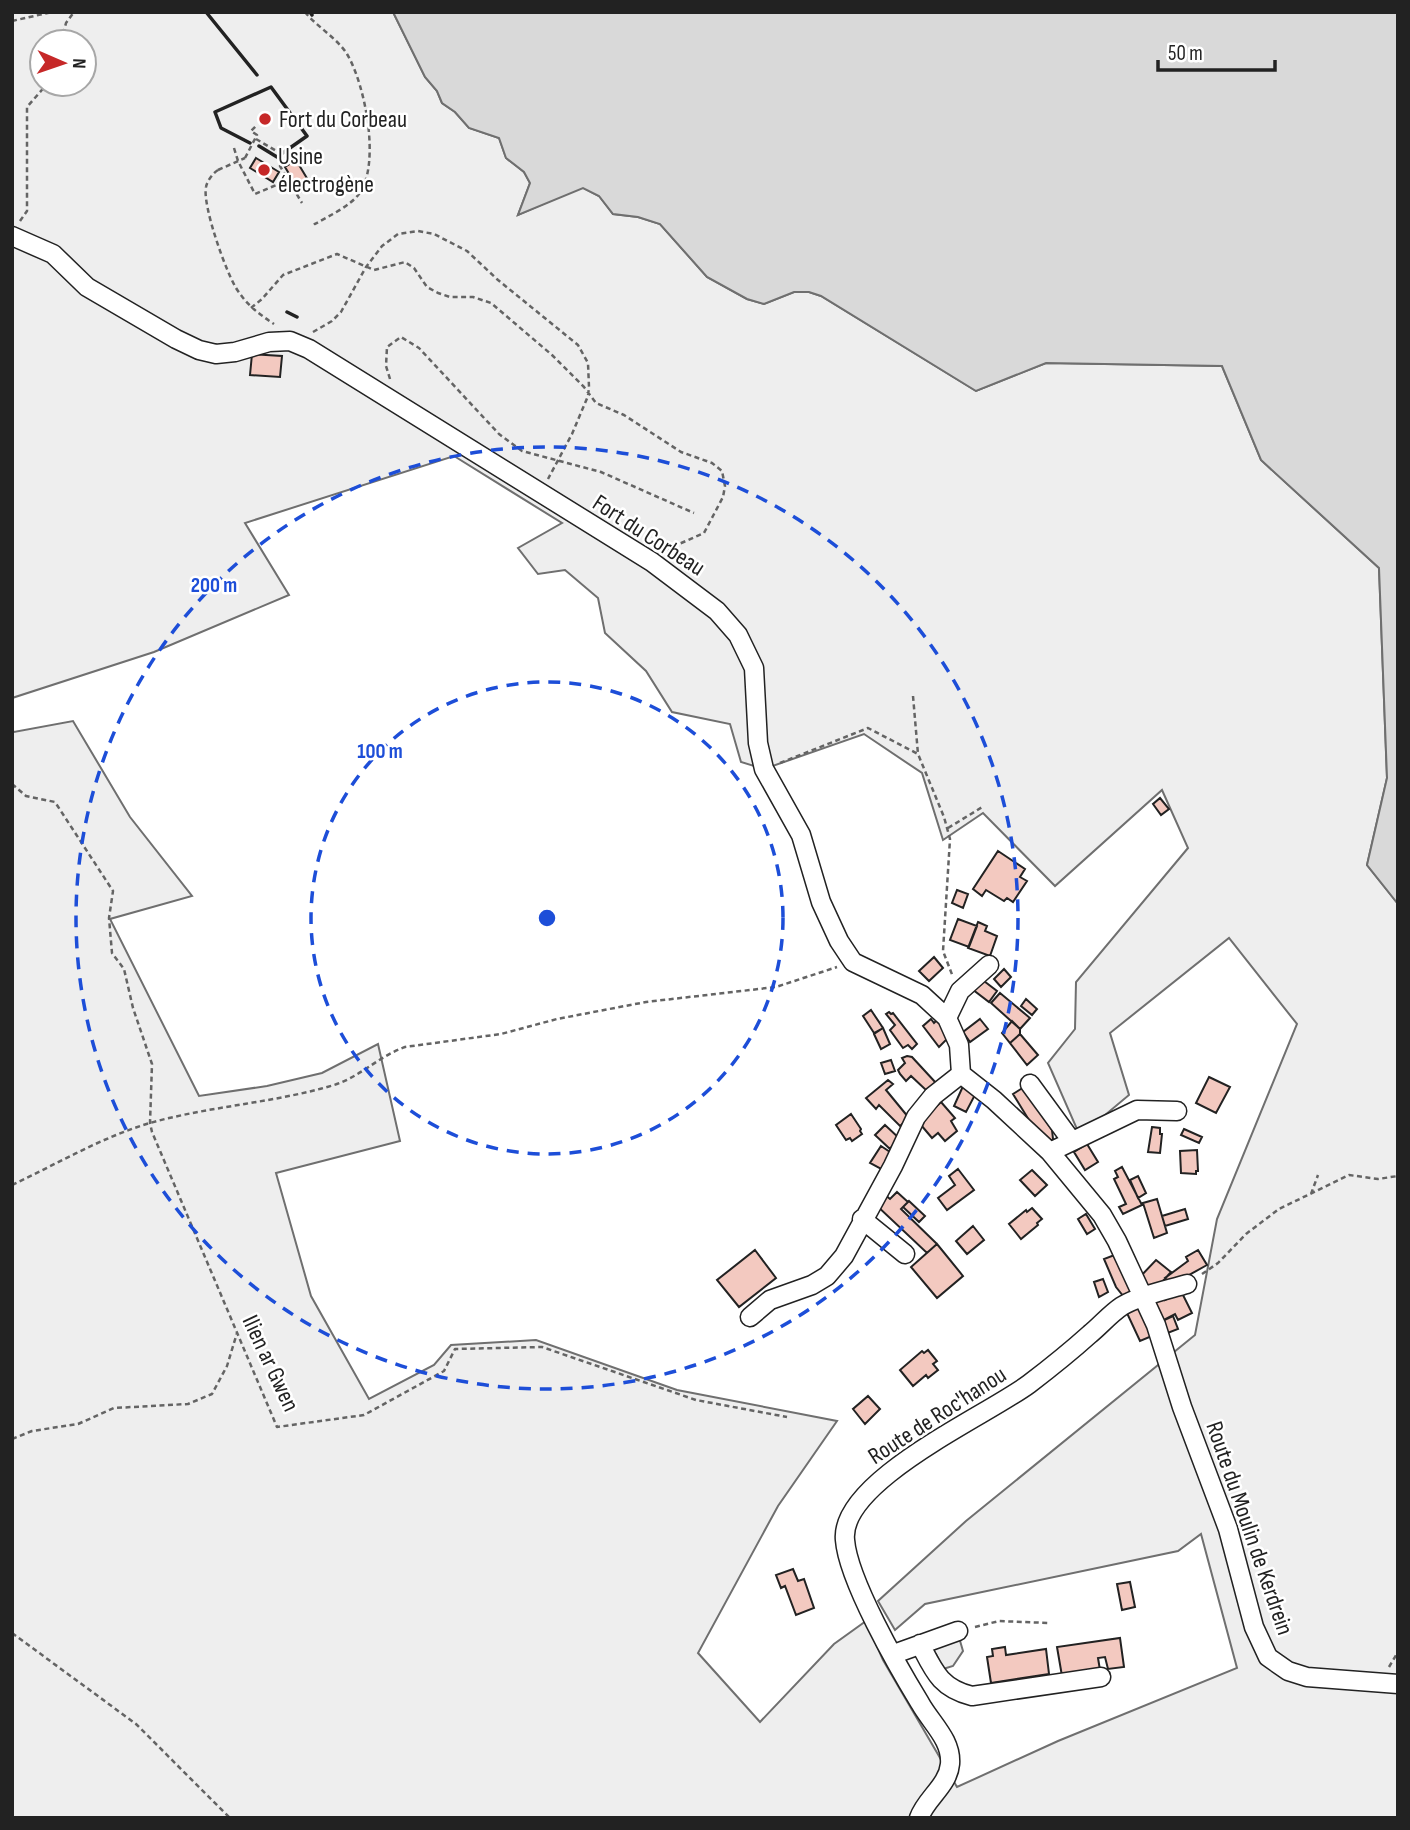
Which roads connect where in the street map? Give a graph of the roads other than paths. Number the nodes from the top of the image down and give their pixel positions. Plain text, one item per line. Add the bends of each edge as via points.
1 (16, 228) edge
2 (989, 965) dead end
3 (947, 1018) junction
4 (961, 1074) junction
5 (1030, 1084) dead end
6 (1177, 1111) dead end
7 (1071, 1140) junction
8 (1050, 1152) junction
9 (862, 1219) junction
10 (905, 1254) dead end
11 (1187, 1284) road end
12 (1142, 1298) junction
13 (750, 1317) dead end
14 (958, 1631) road end
15 (920, 1644) junction
16 (894, 1654) junction
17 (1101, 1677) dead end
18 (1398, 1684) edge
19 (919, 1818) edge

1 - 3 street, Fort du Corbeau via 53,254 87,287 199,350 235,352 298,337 309,349 662,569 718,611 738,635 754,668 764,769 801,835 821,902 839,941 853,962 922,995
2 - 3 street via 960,991
3 - 4 street via 958,1045
4 - 8 street, Route du Moulin de Kerdrein
4 - 9 street via 916,1117
5 - 7 street
6 - 7 street via 1137,1111
7 - 8 street
8 - 12 street, Route du Moulin de Kerdrein via 1102,1215
9 - 10 street
9 - 13 street via 844,1256 827,1276 770,1300
11 - 12 street, Route de Roc'hanou
12 - 16 street, Route de Roc'hanou via 1106,1318 1024,1387 890,1470 855,1507 844,1538 848,1555
12 - 18 street, Route du Moulin de Kerdrein via 1156,1325 1228,1529 1254,1627 1268,1657 1288,1671 1307,1676
14 - 15 street
15 - 16 street
15 - 17 street via 940,1681 972,1696
16 - 19 street, Route de Roc'hanou via 949,1750 946,1779

